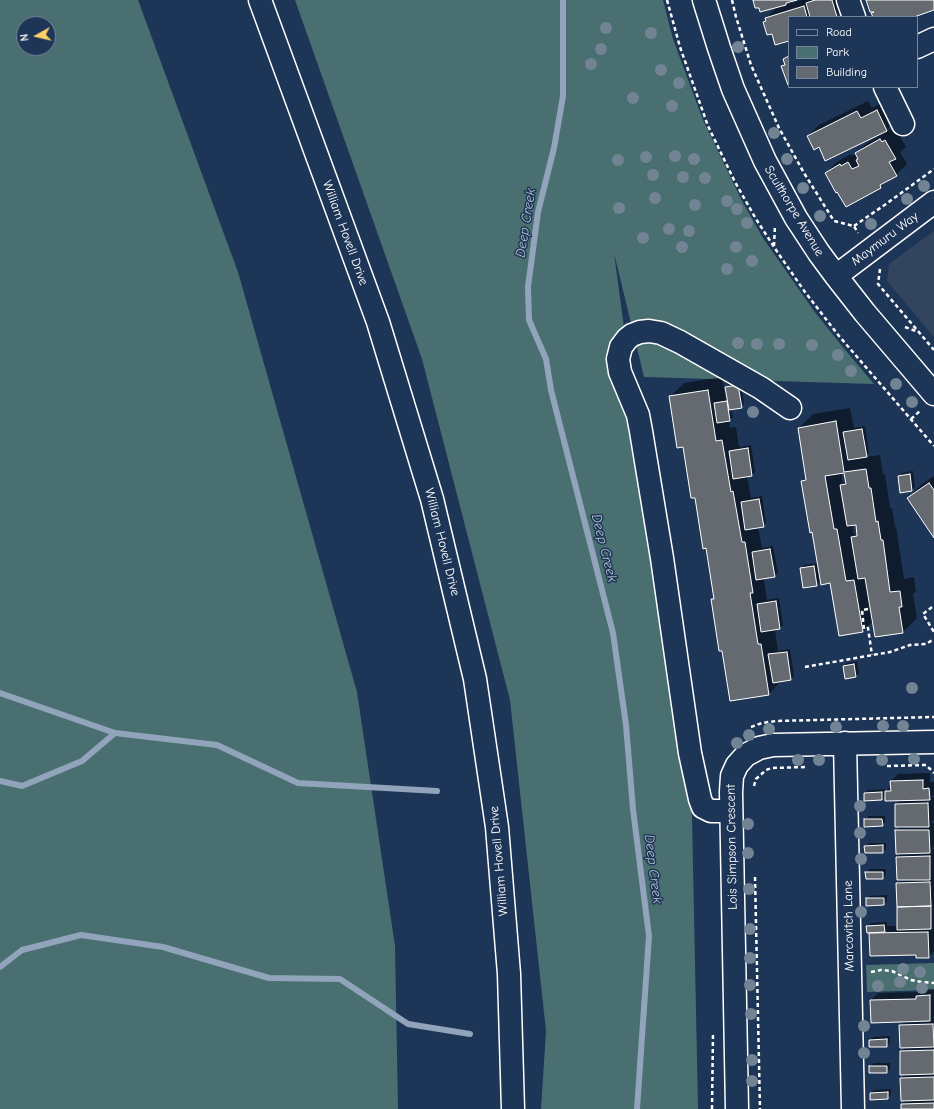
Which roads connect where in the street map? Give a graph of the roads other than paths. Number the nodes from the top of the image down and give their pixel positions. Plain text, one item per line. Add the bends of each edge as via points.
1 (260, 0) edge
2 (704, 0) edge
3 (848, 0) edge
4 (854, 16) edge
5 (934, 39) edge
6 (918, 46) edge
7 (885, 88) edge
8 (903, 124) dead end
9 (934, 202) edge
10 (836, 276) junction
11 (934, 394) edge
12 (790, 408) dead end
13 (934, 742) edge
14 (845, 743) junction
15 (731, 811) junction
16 (513, 1109) edge
17 (737, 1109) edge
18 (853, 1109) edge

1 - 16 street, William Hovell Drive via 378,322 432,499 475,679 498,835 509,974
2 - 10 street, Sculthorpe Avenue via 733,89 765,161 796,218
3 - 4 street
5 - 6 street
7 - 8 street
9 - 10 street, Maymuru Way
10 - 11 street, Sculthorpe Avenue
12 - 15 street via 761,388 661,333 640,332 632,335 621,347 618,359 620,372 638,415 641,431 698,794 703,807 708,810
13 - 14 street, Lois Simpson Crescent
14 - 15 street, Lois Simpson Crescent via 773,745 759,748 746,755 737,764 732,776
14 - 18 street, Marcovitch Lane
15 - 17 street, Lois Simpson Crescent

